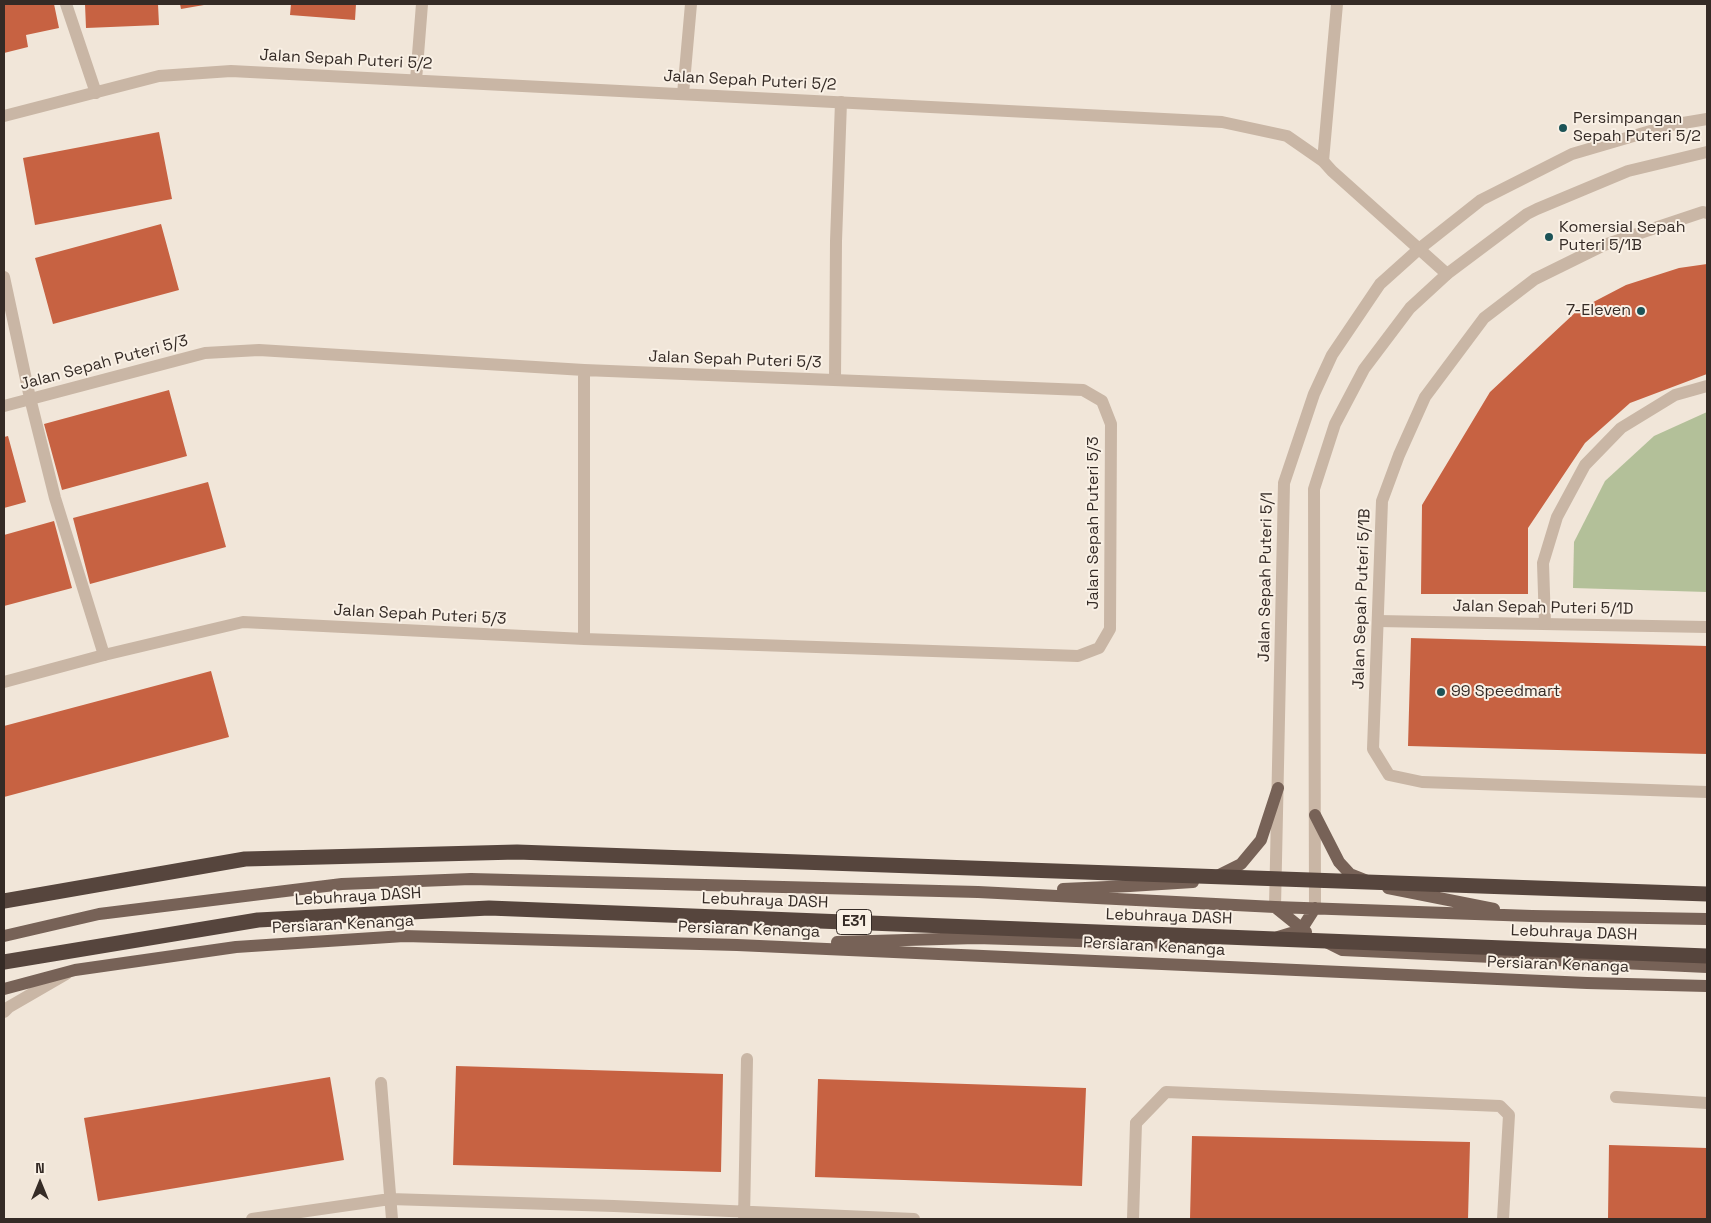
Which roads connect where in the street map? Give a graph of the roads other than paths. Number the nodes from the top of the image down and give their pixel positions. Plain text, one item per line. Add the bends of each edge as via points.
1 (66, 4) edge
2 (422, 4) edge
3 (691, 4) edge
4 (1337, 4) edge
5 (416, 80) junction
6 (96, 93) junction
7 (683, 94) junction
8 (840, 102) junction
9 (4, 116) edge
10 (1707, 119) edge
11 (1707, 152) edge
12 (1323, 161) junction
13 (1707, 213) edge
14 (1419, 249) junction
15 (1447, 274) junction
16 (4, 278) edge
17 (584, 370) junction
18 (835, 380) junction
19 (1707, 386) edge
20 (30, 398) junction
21 (4, 406) edge
22 (1378, 621) junction
23 (1545, 624) junction
24 (1707, 627) edge
25 (584, 640) junction
26 (104, 655) junction
27 (4, 682) edge
28 (1278, 788) junction
29 (1707, 792) edge
30 (1316, 815) junction
31 (978, 892) junction
32 (1707, 894) edge
33 (4, 901) edge
34 (1275, 907) junction
35 (1316, 908) junction
36 (1532, 916) junction
37 (1707, 919) edge
38 (1301, 930) junction
39 (4, 936) edge
40 (737, 945) junction
41 (1707, 956) edge
42 (4, 962) edge
43 (1707, 967) edge
44 (75, 970) junction
45 (1707, 986) edge
46 (4, 989) edge
47 (4, 1012) edge
48 (747, 1059) dead end
49 (381, 1083) dead end
50 (1616, 1097) dead end
51 (1707, 1103) edge
52 (390, 1199) junction
53 (744, 1216) edge
54 (252, 1219) edge
55 (392, 1219) edge
56 (914, 1219) edge
57 (1133, 1219) edge
58 (1503, 1219) edge

1 - 6 street
2 - 5 street
3 - 7 street
4 - 12 street
5 - 6 street, Jalan Sepah Puteri 5/2 via 231,71 159,76
5 - 7 street, Jalan Sepah Puteri 5/2
6 - 9 street, Jalan Sepah Puteri 5/2
7 - 8 street, Jalan Sepah Puteri 5/2
8 - 12 street, Jalan Sepah Puteri 5/2 via 1222,122 1287,136
8 - 18 street
10 - 14 street, Jalan Sepah Puteri 5/1 via 1671,125 1572,154 1481,200
11 - 15 street via 1628,171 1537,209
12 - 14 street, Jalan Sepah Puteri 5/2
13 - 22 street, Jalan Sepah Puteri 5/1B via 1604,245 1535,279 1484,318 1426,397 1399,454 1382,502
14 - 15 street, Jalan Sepah Puteri 5/2
14 - 28 street, Jalan Sepah Puteri 5/1 via 1380,284 1332,355 1314,394 1284,483
15 - 30 street via 1410,308 1364,369 1335,424 1314,489
16 - 20 street
17 - 18 street, Jalan Sepah Puteri 5/3
17 - 20 street, Jalan Sepah Puteri 5/3 via 241,351 205,353
17 - 25 street
18 - 25 street, Jalan Sepah Puteri 5/3 via 1083,390 1102,401 1111,424 1110,629 1099,648 1078,656
19 - 23 street via 1675,396 1621,428 1584,465 1557,518 1543,564
20 - 21 street, Jalan Sepah Puteri 5/3
20 - 26 street via 55,498
22 - 23 street, Jalan Sepah Puteri 5/1D
22 - 29 street, Jalan Sepah Puteri 5/1B via 1373,749 1389,774 1422,782
23 - 24 street, Jalan Sepah Puteri 5/1D
25 - 26 street, Jalan Sepah Puteri 5/3 via 243,622
26 - 27 street, Jalan Sepah Puteri 5/3
28 - 31 main road via 1262,840 1241,864 1208,880
28 - 34 street, Jalan Sepah Puteri 5/1
30 - 35 street
30 - 36 main road via 1339,862 1350,874 1377,885
31 - 34 main road
31 - 39 main road via 471,879 342,884 100,914
32 - 33 highway, bridge via 518,852 246,859
34 - 35 main road
34 - 38 main road
35 - 36 main road
35 - 38 main road
36 - 37 main road
38 - 40 main road via 1269,940 1234,944 976,938
38 - 43 main road via 1342,950
40 - 44 main road, Persiaran Kenanga via 404,936 236,947
40 - 45 main road, Persiaran Kenanga
41 - 42 highway, Lebuhraya DASH / E31, bridge via 489,908 258,920
44 - 46 main road, Persiaran Kenanga
44 - 47 street
48 - 53 street
49 - 52 street
50 - 51 street
52 - 53 street
52 - 54 street
52 - 55 street
53 - 56 street
57 - 58 street via 1136,1122 1166,1092 1500,1106 1509,1115

